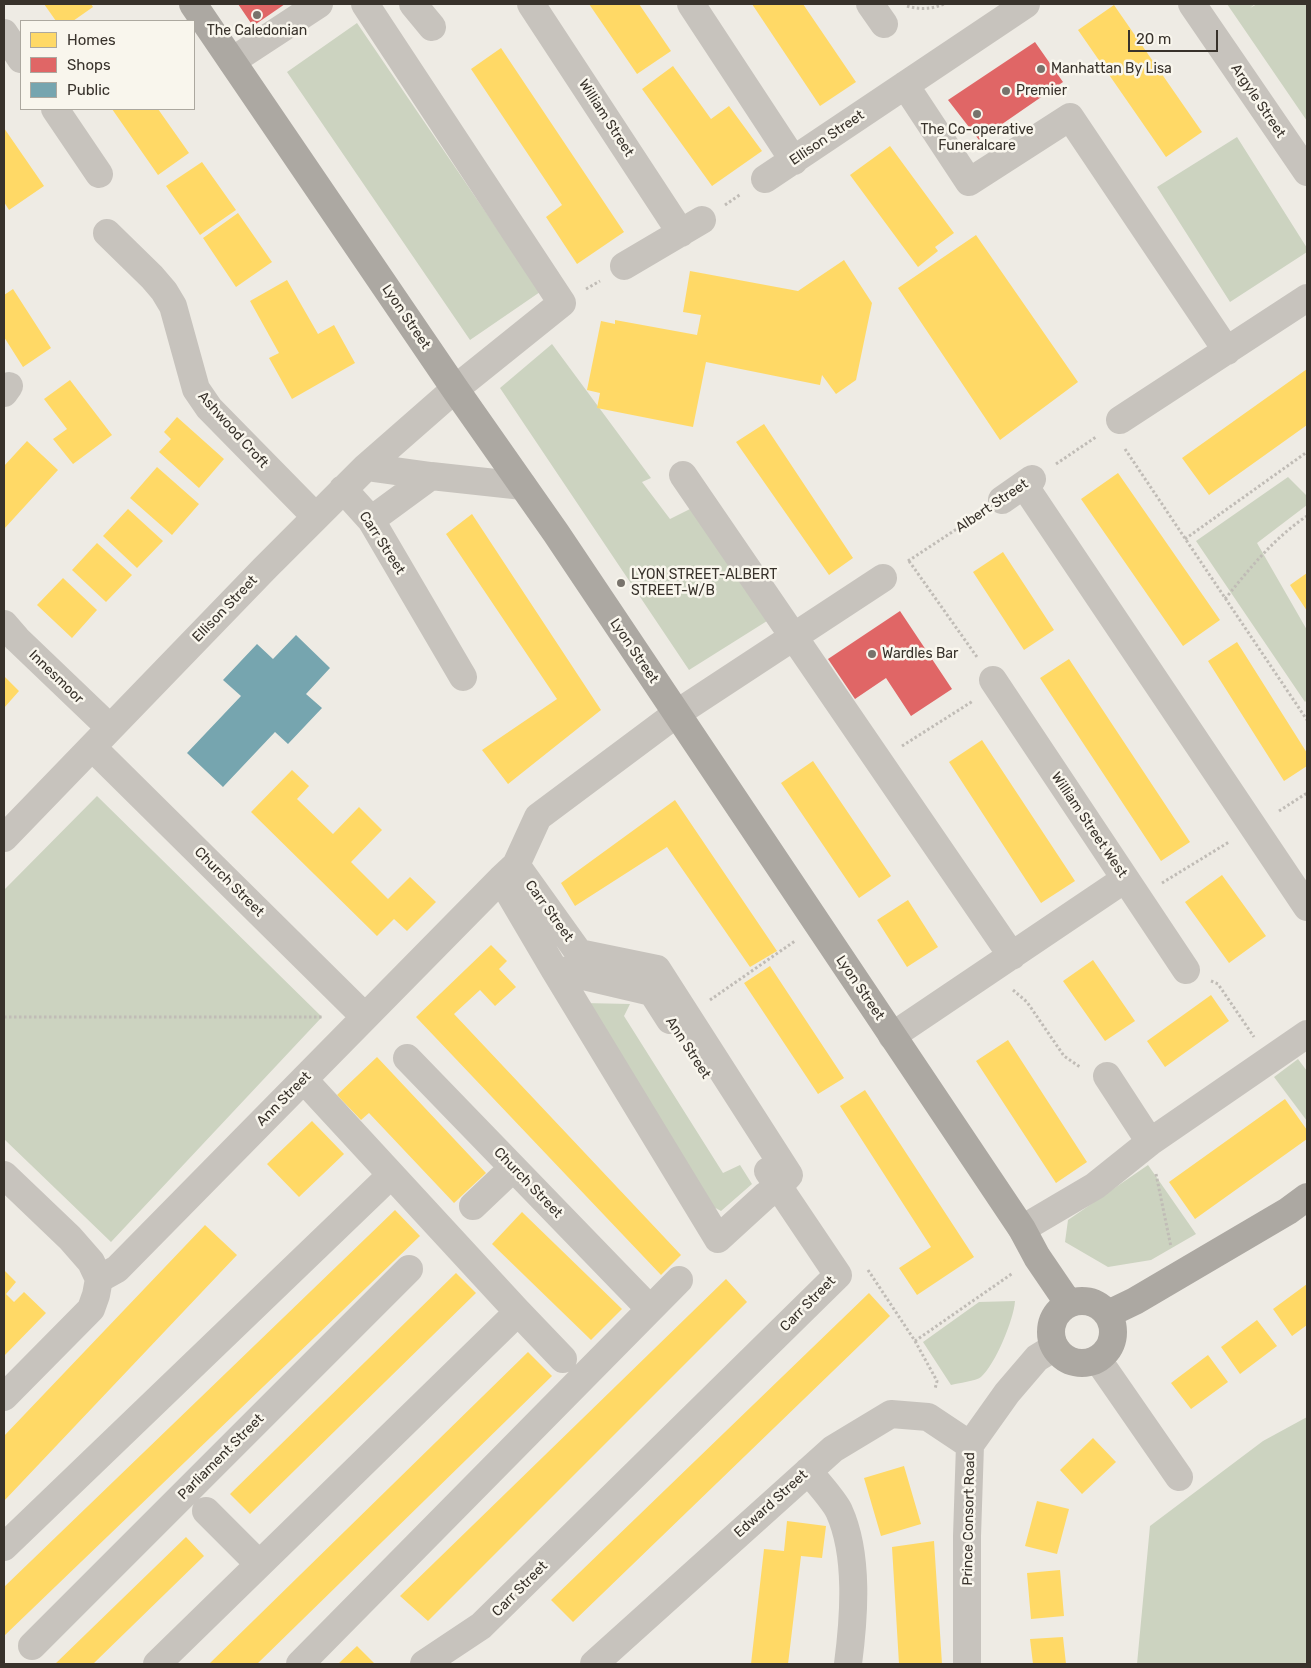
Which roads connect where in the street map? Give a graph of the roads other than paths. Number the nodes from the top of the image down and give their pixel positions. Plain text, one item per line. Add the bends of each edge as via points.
1 (193, 4) edge
2 (319, 4) edge
3 (365, 4) edge
4 (413, 4) edge
5 (531, 4) edge
6 (691, 4) edge
7 (1026, 4) edge
8 (1192, 4) edge
9 (432, 27) dead end
10 (4, 33) edge
11 (20, 57) edge
12 (232, 61) junction
13 (905, 85) junction
14 (56, 110) edge
15 (794, 161) junction
16 (1307, 172) edge
17 (99, 174) dead end
18 (765, 179) road end
19 (107, 233) dead end
20 (624, 266) road end
21 (1307, 298) edge
22 (1227, 351) junction
23 (455, 390) junction
24 (1116, 424) road end
25 (366, 466) junction
26 (684, 475) dead end
27 (431, 476) junction
28 (523, 486) junction
29 (1020, 488) road end
30 (343, 490) junction
31 (316, 517) junction
32 (371, 520) junction
33 (883, 578) road end
34 (4, 624) edge
35 (793, 637) junction
36 (463, 676) dead end
37 (995, 683) road end
38 (676, 714) junction
39 (101, 738) junction
40 (4, 838) edge
41 (509, 872) junction
42 (1131, 888) junction
43 (1307, 907) edge
44 (1012, 956) junction
45 (554, 969) junction
46 (1186, 970) road end
47 (365, 1017) junction
48 (1307, 1034) edge
49 (892, 1036) junction
50 (407, 1058) dead end
51 (1107, 1076) road end
52 (304, 1080) junction
53 (1150, 1142) junction
54 (514, 1168) junction
55 (391, 1174) junction
56 (4, 1175) edge
57 (778, 1187) junction
58 (1307, 1198) edge
59 (473, 1206) dead end
60 (1022, 1229) junction
61 (409, 1269) dead end
62 (99, 1279) junction
63 (679, 1280) dead end
64 (1069, 1304) junction
65 (650, 1309) junction
66 (518, 1312) junction
67 (1108, 1314) junction
68 (1054, 1347) junction
69 (563, 1359) dead end
70 (1098, 1360) junction
71 (4, 1397) edge
72 (970, 1445) junction
73 (808, 1471) junction
74 (1179, 1476) dead end
75 (206, 1511) dead end
76 (4, 1547) edge
77 (259, 1564) junction
78 (32, 1646) dead end
79 (156, 1664) edge
80 (300, 1664) edge
81 (424, 1664) edge
82 (594, 1664) edge
83 (848, 1664) edge
84 (967, 1664) edge

1 - 12 main road, Lyon Street
2 - 12 street
3 - 23 street, Ellison Street via 562,303
4 - 9 street
5 - 20 street, William Street via 691,226
6 - 15 street
7 - 13 street, Ellison Street
8 - 16 street, Argyle Street
10 - 11 street
12 - 23 main road, Lyon Street
13 - 15 street, Ellison Street
13 - 22 street via 969,182 1070,117
14 - 17 street
15 - 18 street, Ellison Street
19 - 31 street, Ashwood Croft via 152,277 173,306 196,389 209,408
21 - 22 street
22 - 24 street
23 - 25 street, Ellison Street
23 - 28 main road, Lyon Street
25 - 27 street
25 - 30 street, Ellison Street
26 - 35 street
27 - 28 street
27 - 32 street
28 - 38 main road, Lyon Street
29 - 43 street
30 - 31 street, Ellison Street
30 - 32 street, Carr Street
31 - 39 street, Ellison Street
32 - 36 street, Carr Street
33 - 35 street
34 - 39 street, Innesmoor
35 - 38 street
35 - 44 street
37 - 42 street, William Street West
38 - 41 street via 538,817
38 - 49 main road, Lyon Street
39 - 40 street, Ellison Street
39 - 47 street, Church Street
41 - 45 street
41 - 47 street, Ann Street
41 - 57 street, Carr Street via 579,953 657,969 789,1175
42 - 44 street
42 - 46 street, William Street West
44 - 49 street
45 - 57 street, Ann Street via 652,992
45 - 57 street via 718,1239
47 - 52 street, Ann Street
48 - 53 street
49 - 60 main road, Lyon Street
50 - 54 street, Church Street
51 - 53 street
52 - 55 street
52 - 62 street, Ann Street via 117,1269
53 - 60 street via 1095,1186
54 - 59 street
54 - 65 street, Church Street
55 - 66 street
55 - 76 street
56 - 62 street via 70,1238 91,1262
57 - 81 street, Carr Street via 838,1275 481,1626
58 - 67 main road
60 - 64 main road, Lyon Street
61 - 78 street, Parliament Street
62 - 71 street via 91,1308
63 - 65 street
64 - 67 main road via 1088,1301 1099,1305
64 - 68 main road via 1054,1318 1051,1337
65 - 80 street
66 - 69 street
66 - 77 street
67 - 70 main road via 1114,1335
68 - 70 main road via 1072,1362
68 - 72 street, Prince Consort Road via 1037,1358
70 - 74 street
72 - 73 street, Edward Street via 928,1417 891,1414 833,1449
72 - 84 street, Prince Consort Road
73 - 82 street, Edward Street
73 - 83 street via 838,1510 848,1541 853,1622
75 - 77 street
77 - 79 street

